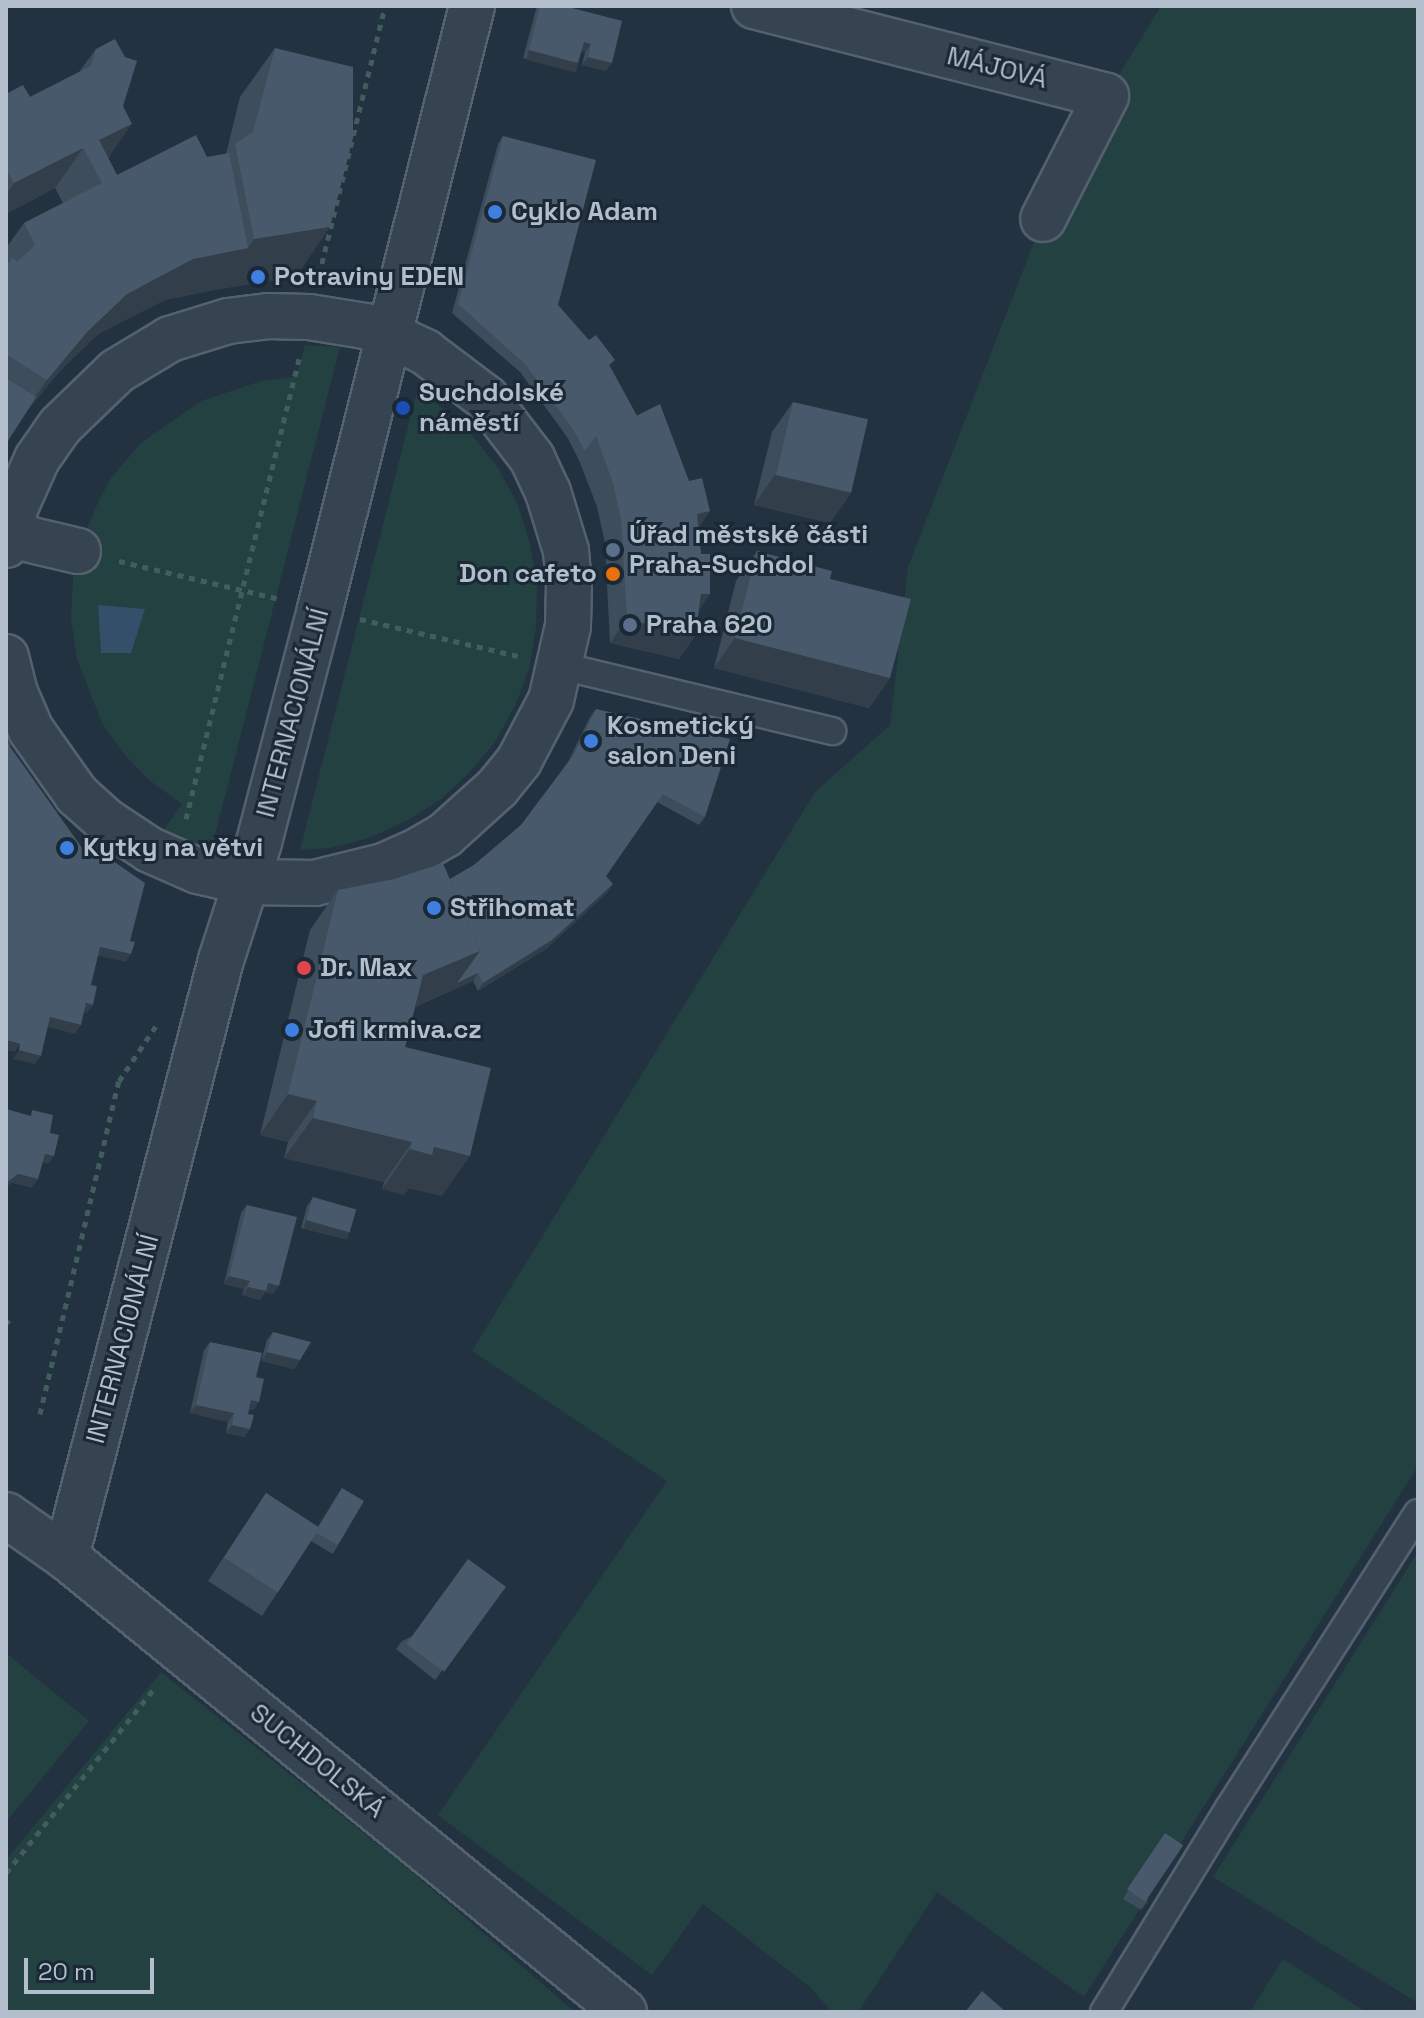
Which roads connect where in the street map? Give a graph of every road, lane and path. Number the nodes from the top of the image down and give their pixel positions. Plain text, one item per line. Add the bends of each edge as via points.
1 (385, 6) edge
2 (472, 6) edge
3 (754, 6) edge
4 (1043, 219) dead end
5 (309, 317) junction
6 (391, 336) junction
7 (7, 538) edge
8 (78, 551) dead end
9 (6, 657) edge
10 (561, 666) junction
11 (832, 731) dead end
12 (175, 862) junction
13 (246, 882) junction
14 (159, 1022) dead end
15 (40, 1414) dead end
16 (1418, 1513) edge
17 (6, 1515) edge
18 (66, 1557) junction
19 (156, 1687) dead end
20 (6, 1873) edge
21 (624, 2012) edge
22 (1104, 2012) edge

1 - 5 path
2 - 6 street, INTERNACIONÁLNÍ
3 - 4 street, MÁJOVÁ via 1106,96
5 - 6 street
5 - 7 street via 268,316 215,325 170,339 117,371 69,416 37,459
5 - 12 path
6 - 10 street via 425,352 486,398 532,458 566,551 568,626
6 - 13 street, INTERNACIONÁLNÍ
7 - 8 street
9 - 12 street via 31,730 77,795 106,821
10 - 11 lane
10 - 13 street via 551,700 519,761 473,813 445,835 350,876 294,884
12 - 13 street
13 - 18 street, INTERNACIONÁLNÍ via 217,975
14 - 15 path via 119,1081
16 - 22 lane
17 - 18 street, SUCHDOLSKÁ
18 - 21 street, SUCHDOLSKÁ
19 - 20 path

